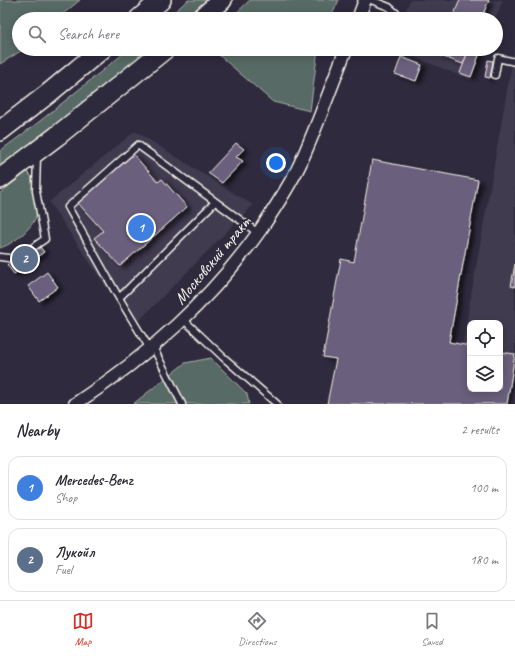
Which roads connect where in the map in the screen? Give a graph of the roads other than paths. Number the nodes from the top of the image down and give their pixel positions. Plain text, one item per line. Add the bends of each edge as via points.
1 (162, 0) edge
2 (222, 0) edge
3 (365, 0) edge
4 (371, 0) edge
5 (392, 0) edge
6 (389, 7) junction
7 (147, 12) edge
8 (209, 12) edge
9 (361, 12) edge
10 (395, 12) edge
11 (94, 56) edge
12 (155, 56) edge
13 (343, 56) edge
14 (515, 62) edge
15 (495, 74) dead end
16 (0, 131) edge
17 (37, 152) junction
18 (0, 179) edge
19 (215, 202) junction
20 (258, 233) junction
21 (0, 257) edge
22 (119, 298) junction
23 (184, 320) junction
24 (152, 348) junction
25 (75, 404) edge
26 (182, 404) edge
27 (277, 404) edge

1 - 7 main road
2 - 8 main road
3 - 9 street
4 - 6 lane
5 - 6 lane
6 - 10 lane
11 - 16 main road
12 - 17 main road
13 - 20 street, Московский тракт via 300,165
14 - 15 lane via 498,58
17 - 18 main road
17 - 21 lane via 36,191 45,239 16,259
19 - 20 lane
19 - 22 lane
19 - 22 lane via 138,145 68,207
20 - 23 street, Московский тракт via 236,264
22 - 24 lane
23 - 24 street, Московский тракт
23 - 27 lane
24 - 25 street, Московский тракт via 109,382
24 - 26 lane

